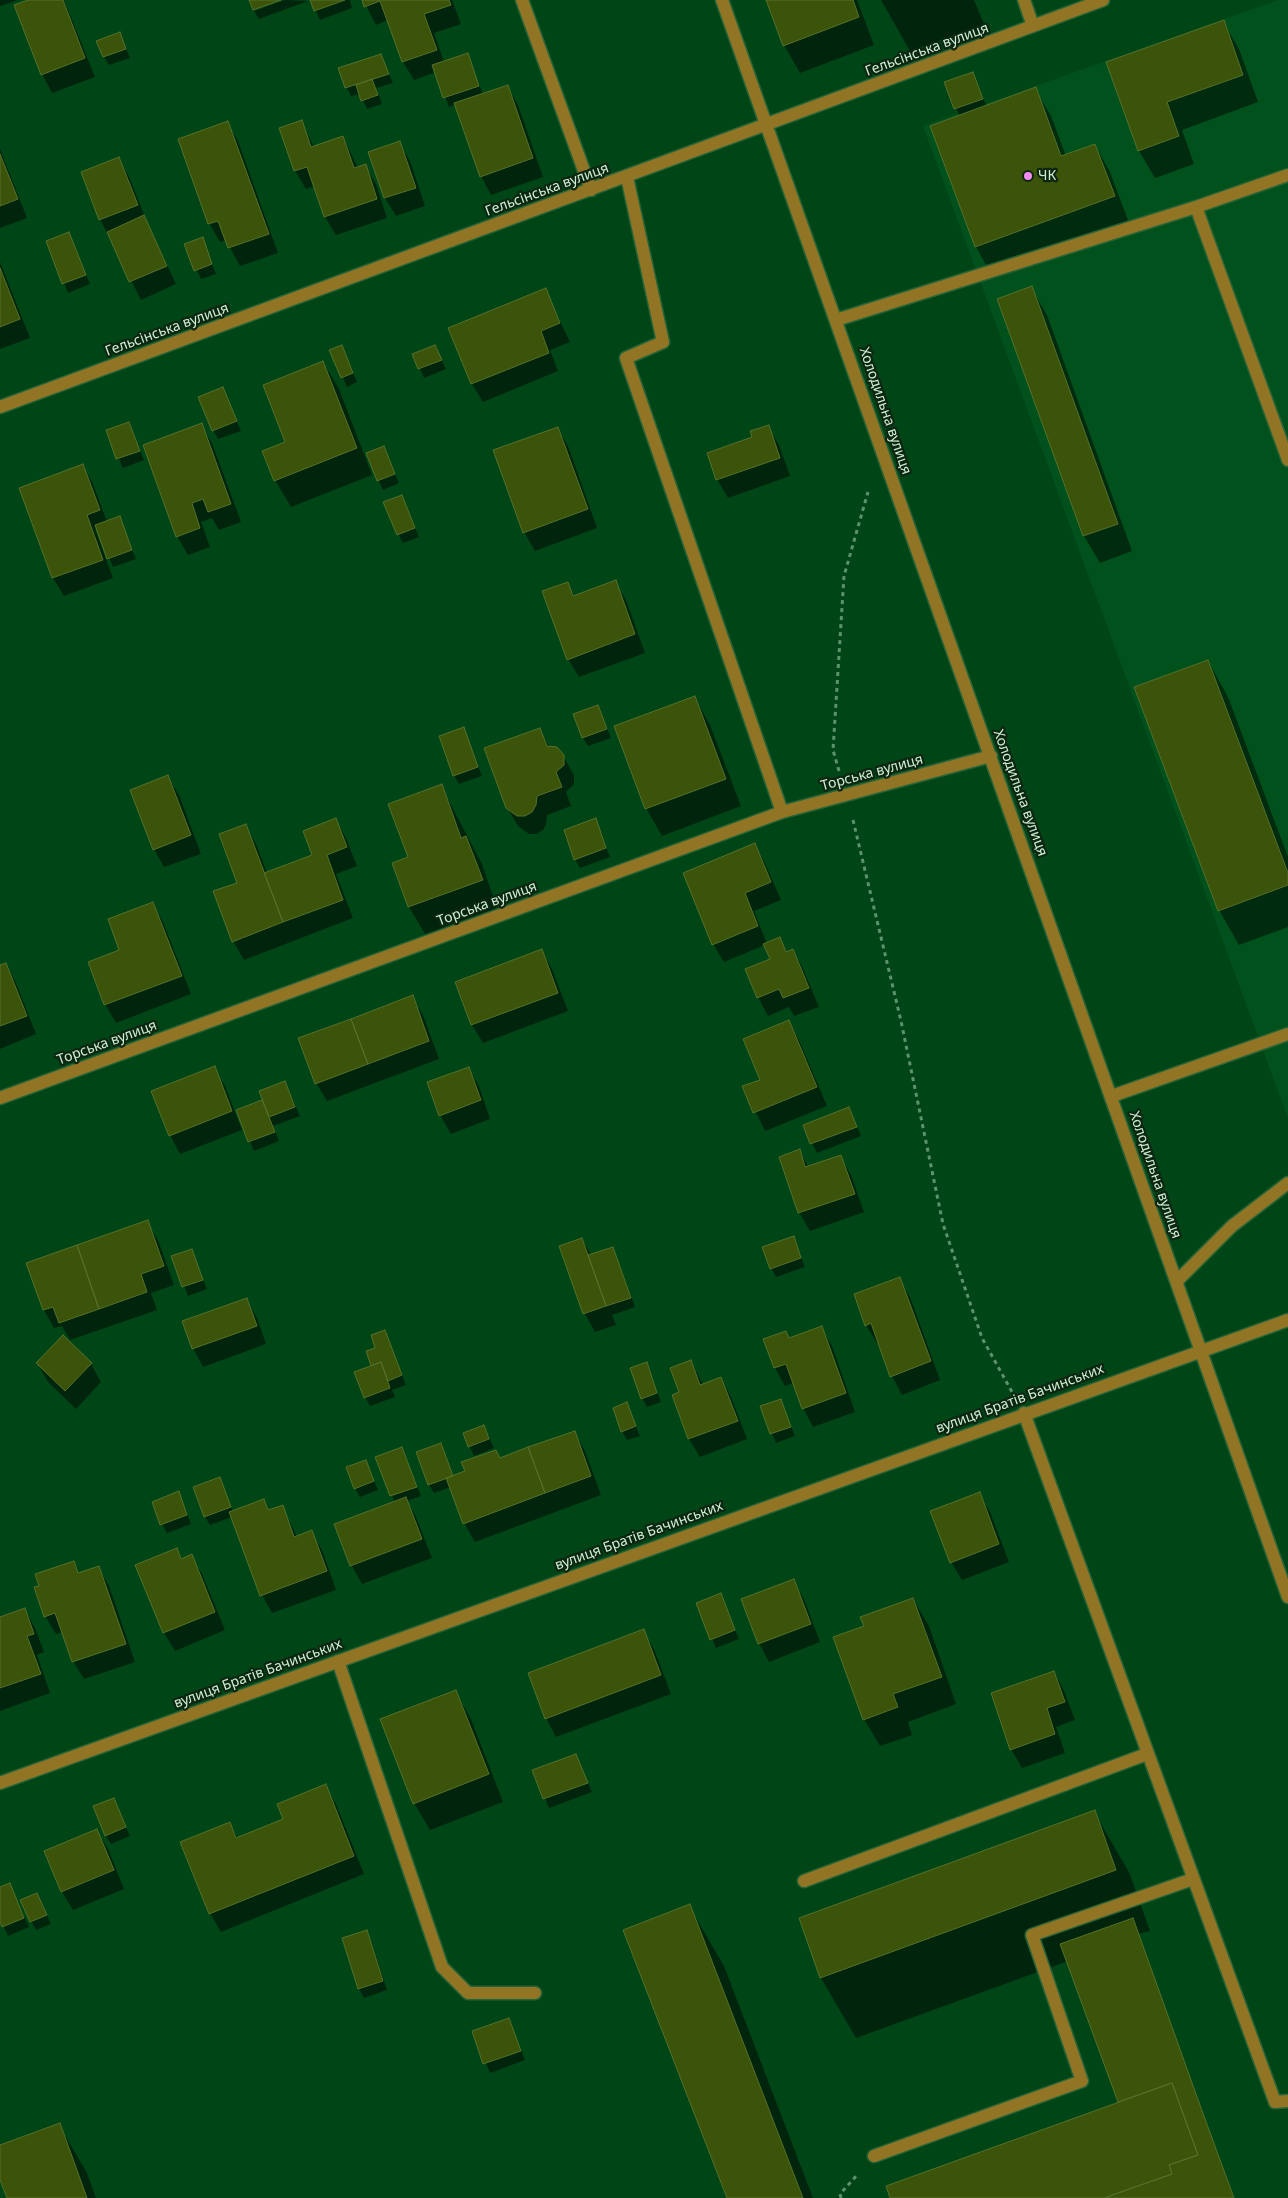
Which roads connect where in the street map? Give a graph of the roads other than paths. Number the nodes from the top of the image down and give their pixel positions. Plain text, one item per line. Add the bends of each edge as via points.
1 (522, 0) edge
2 (722, 0) edge
3 (1024, 0) edge
4 (1103, 0) edge
5 (1033, 26) junction
6 (767, 125) junction
7 (1288, 175) edge
8 (627, 176) junction
9 (591, 190) junction
10 (1196, 207) junction
11 (836, 320) junction
12 (0, 407) edge
13 (1288, 460) edge
14 (991, 756) junction
15 (782, 812) junction
16 (1288, 1034) edge
17 (1112, 1096) junction
18 (0, 1098) edge
19 (1288, 1183) edge
20 (1177, 1281) junction
21 (1288, 1320) edge
22 (1201, 1350) junction
23 (1024, 1414) junction
24 (1288, 1597) edge
25 (338, 1661) junction
26 (1147, 1754) junction
27 (0, 1782) edge
28 (1193, 1879) junction
29 (804, 1881) dead end
30 (535, 1993) dead end
31 (1288, 2101) edge
32 (874, 2156) dead end

1 - 9 street
2 - 6 street, Холодильна вулиця
3 - 5 street
4 - 5 street, Гельсінська вулиця
5 - 6 street, Гельсінська вулиця
6 - 8 street, Гельсінська вулиця
6 - 11 street, Холодильна вулиця
7 - 10 street
8 - 9 street, Гельсінська вулиця
8 - 15 street via 663,342 626,358
9 - 12 street, Гельсінська вулиця
10 - 11 street
10 - 13 street
11 - 14 street, Холодильна вулиця
14 - 15 street, Торська вулиця
14 - 17 street, Холодильна вулиця
15 - 18 street, Торська вулиця
16 - 17 street
17 - 20 street, Холодильна вулиця
19 - 20 street via 1232,1226
20 - 22 street, Холодильна вулиця
21 - 22 street, вулиця Братів Бачинських
22 - 23 street, вулиця Братів Бачинських
22 - 24 street, Холодильна вулиця
23 - 25 street, вулиця Братів Бачинських
23 - 26 street
25 - 27 street, вулиця Братів Бачинських
25 - 30 street via 442,1967 468,1993
26 - 28 street
26 - 29 street
28 - 31 street via 1275,2102
28 - 32 street via 1032,1935 1082,2081

